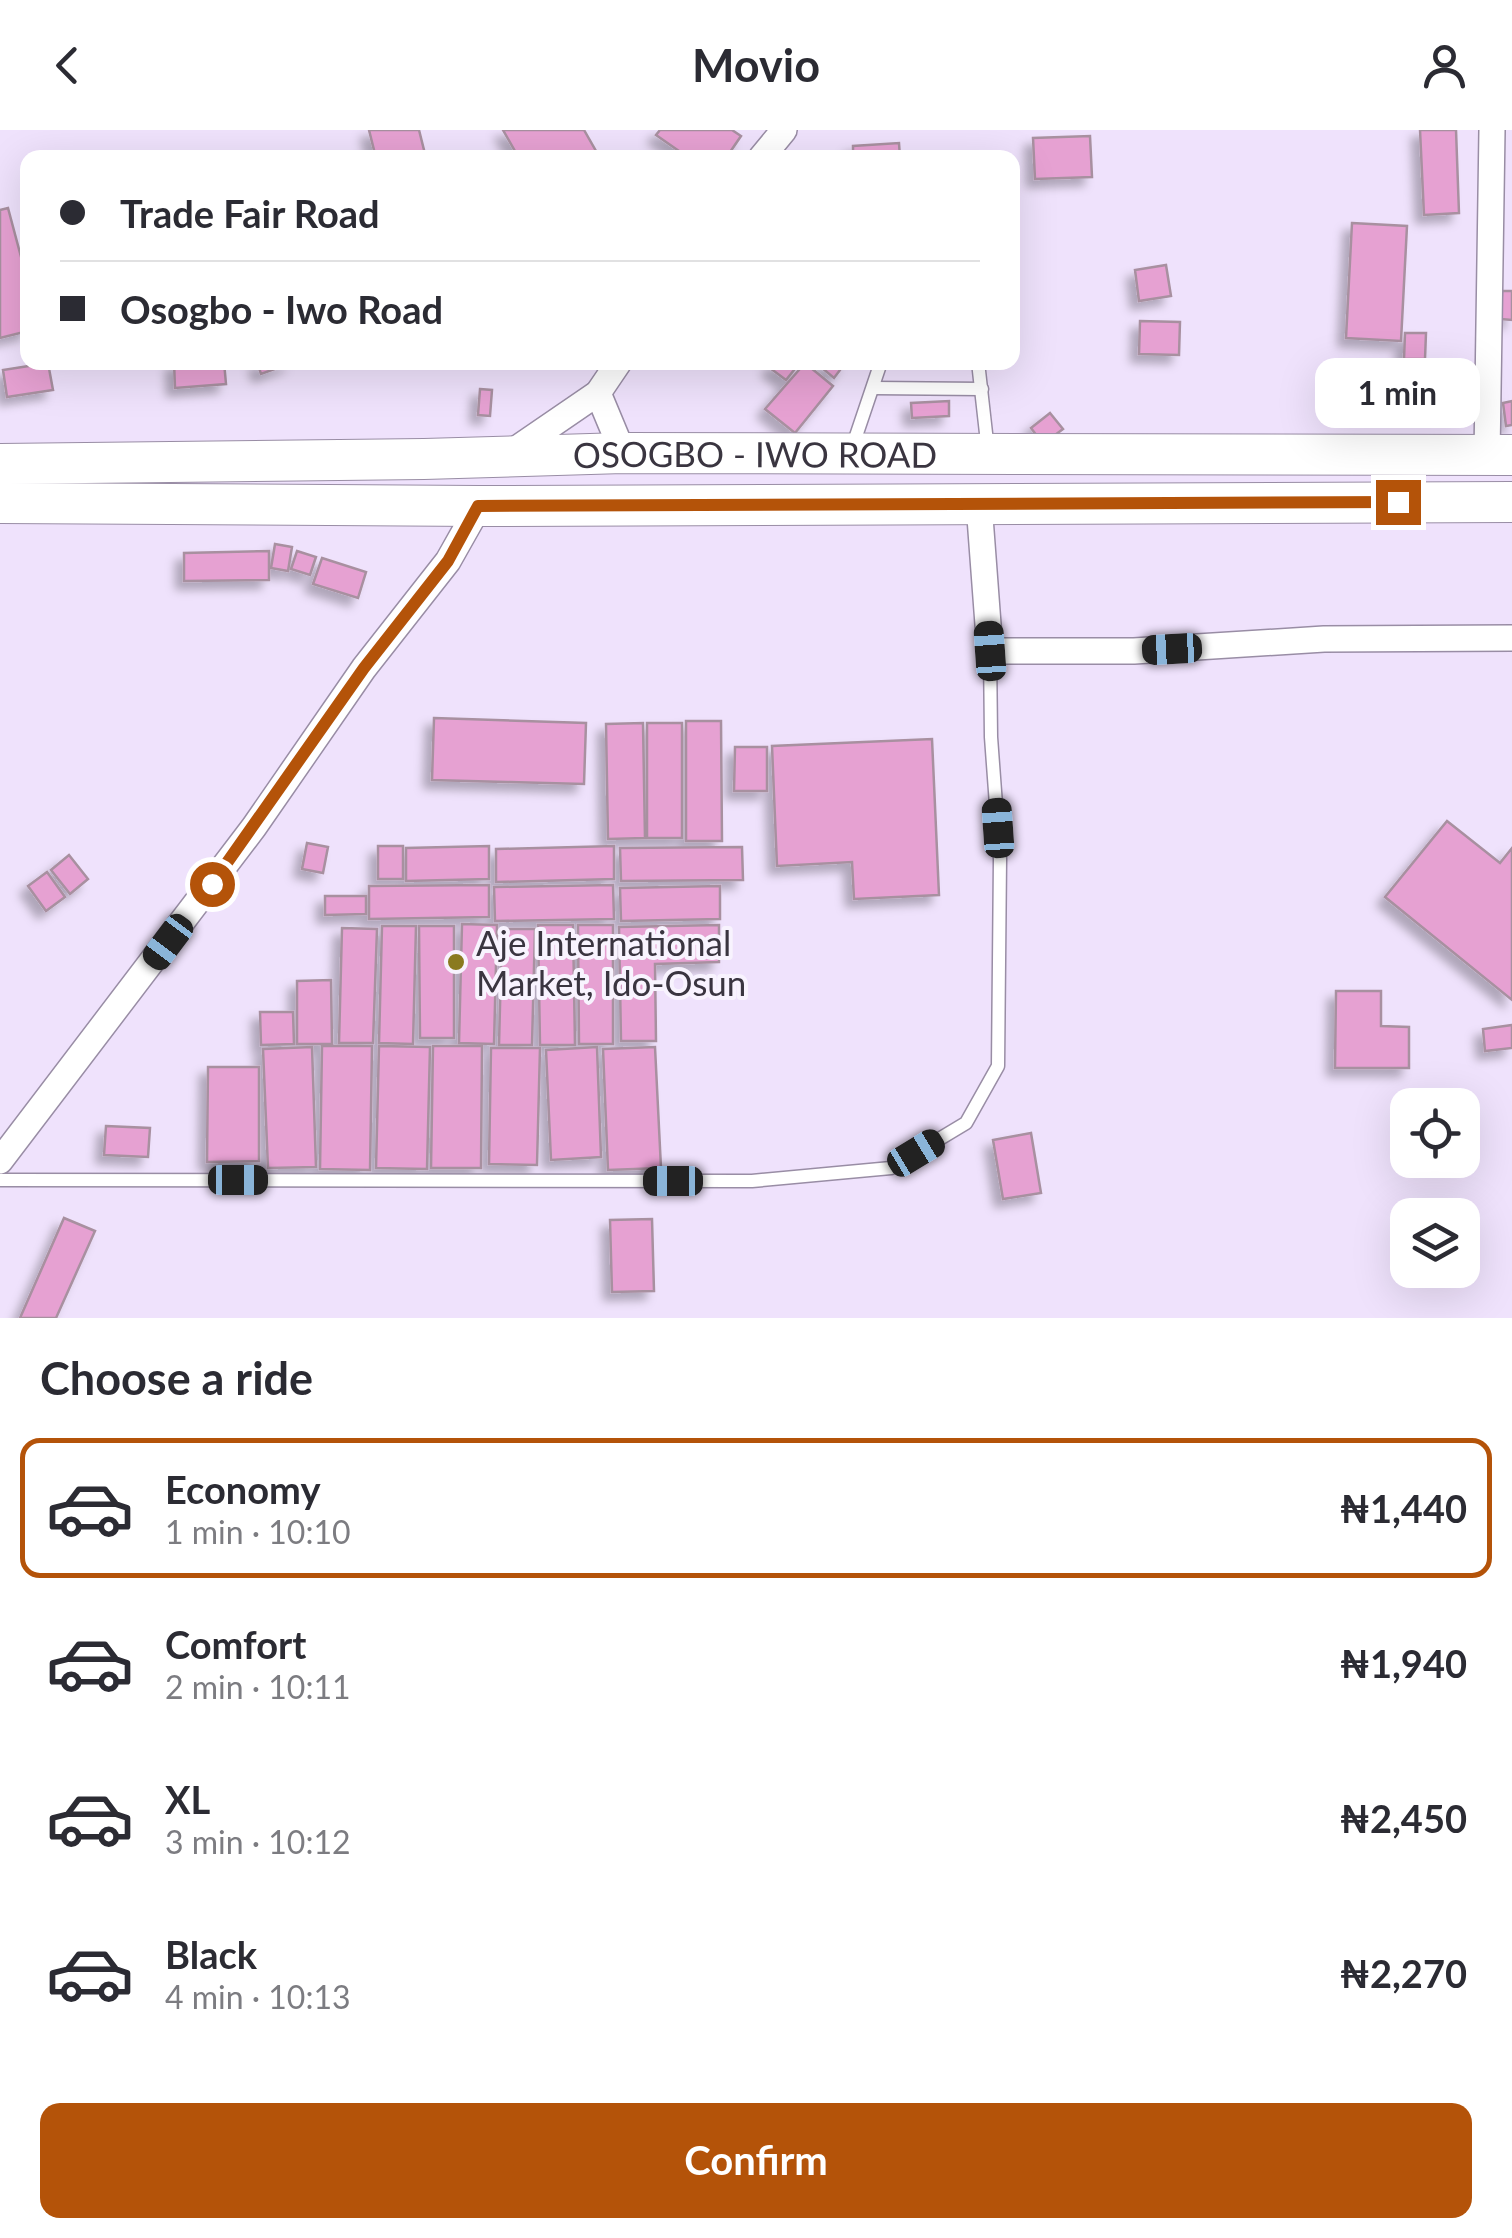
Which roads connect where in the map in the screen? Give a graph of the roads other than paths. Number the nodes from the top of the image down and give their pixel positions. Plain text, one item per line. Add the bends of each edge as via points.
1 (784, 130) edge
2 (1492, 130) edge
3 (768, 150) edge
4 (614, 370) edge
5 (878, 370) edge
6 (979, 370) edge
7 (874, 388) junction
8 (982, 389) junction
9 (598, 393) junction
10 (623, 453) junction
11 (988, 453) junction
12 (850, 454) junction
13 (1499, 455) edge
14 (506, 456) junction
15 (0, 464) edge
16 (1512, 502) edge
17 (0, 503) edge
18 (978, 504) junction
19 (478, 506) junction
20 (1512, 638) edge
21 (990, 651) junction
22 (0, 1161) edge
23 (0, 1180) edge

1 - 3 street
2 - 13 street
4 - 9 street
5 - 7 lane
6 - 8 lane
7 - 8 lane
7 - 12 lane
8 - 11 lane
9 - 10 street
9 - 14 street
10 - 12 main road, OSOGBO - IWO ROAD
10 - 14 main road, OSOGBO - IWO ROAD
11 - 12 main road, OSOGBO - IWO ROAD
11 - 13 main road, OSOGBO - IWO ROAD
14 - 15 main road, OSOGBO - IWO ROAD
16 - 18 main road, OSOGBO - IWO ROAD
17 - 19 main road, OSOGBO - IWO ROAD
18 - 19 main road, OSOGBO - IWO ROAD
18 - 21 street
19 - 22 street via 448,561 254,827
20 - 21 street
21 - 23 lane via 1000,859 998,1066 966,1122 890,1168 752,1181

